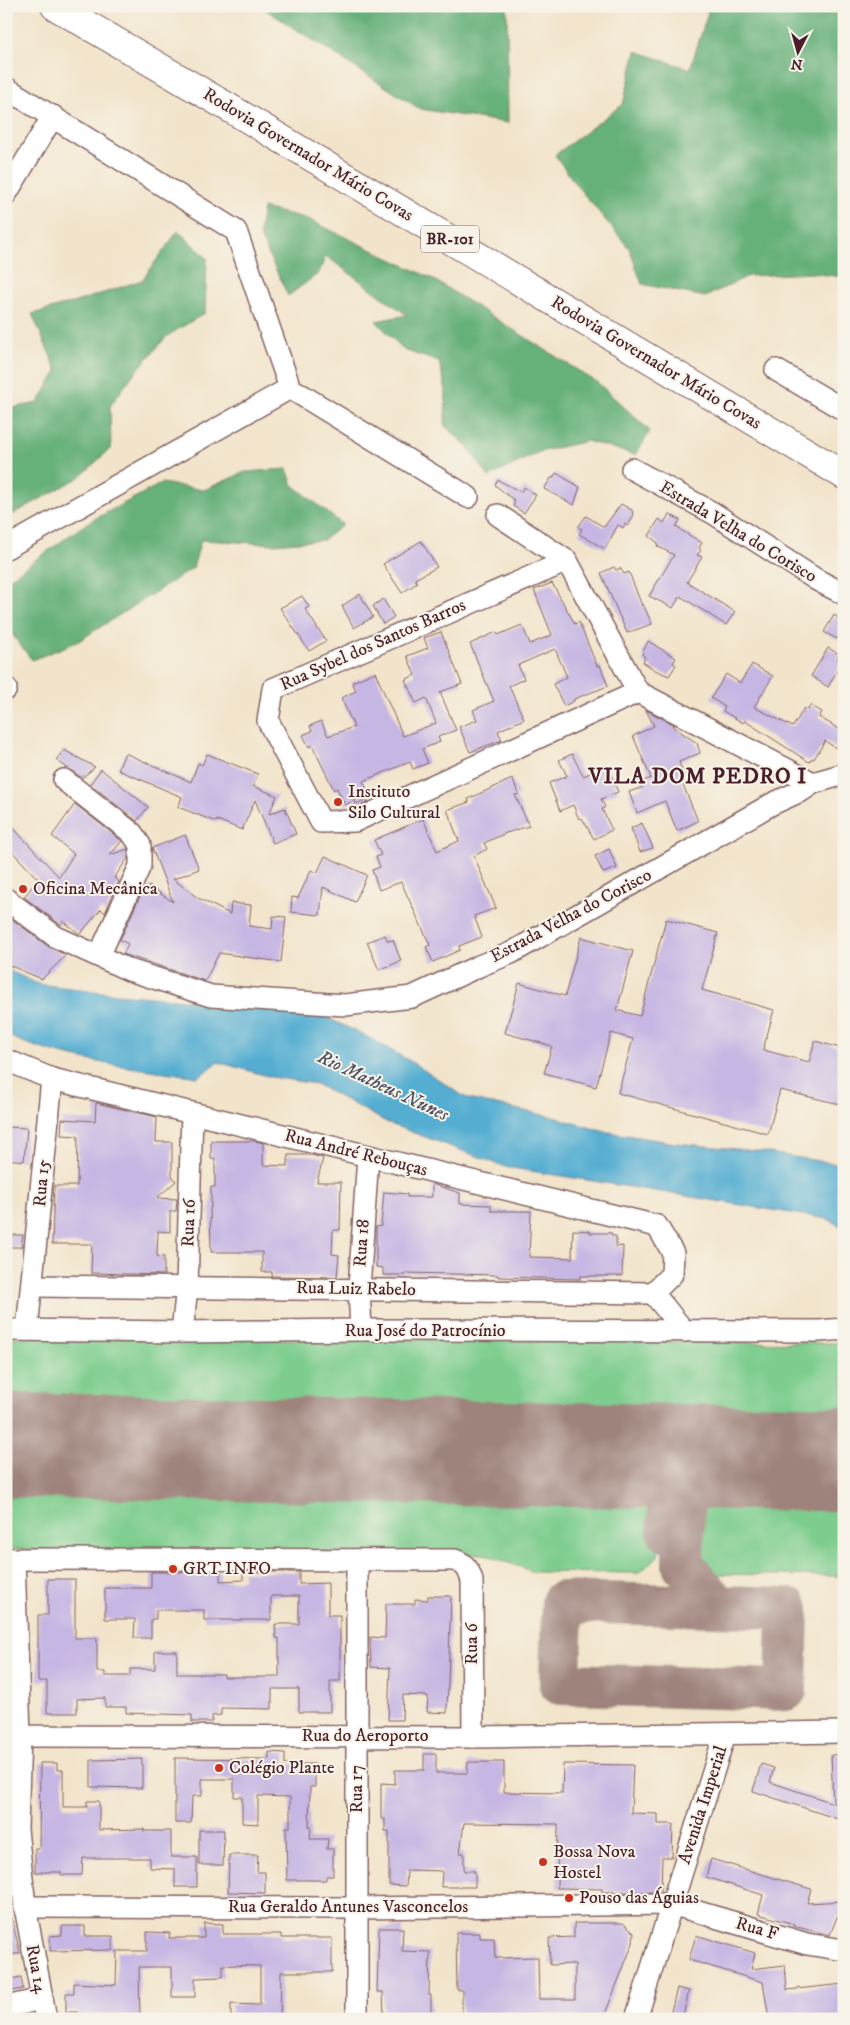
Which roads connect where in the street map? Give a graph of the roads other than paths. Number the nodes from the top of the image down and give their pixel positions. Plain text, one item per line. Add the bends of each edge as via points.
1 (54, 6) edge
2 (6, 88) edge
3 (53, 116) junction
4 (6, 194) edge
5 (776, 370) dead end
6 (290, 388) junction
7 (844, 410) edge
8 (632, 470) dead end
9 (844, 475) edge
10 (468, 497) dead end
11 (498, 514) dead end
12 (6, 548) edge
13 (567, 561) junction
14 (844, 594) edge
15 (638, 692) junction
16 (844, 774) edge
17 (64, 780) dead end
18 (813, 783) junction
19 (6, 899) edge
20 (99, 956) junction
21 (6, 1060) edge
22 (52, 1080) junction
23 (192, 1113) junction
24 (368, 1156) junction
25 (33, 1286) junction
26 (187, 1288) junction
27 (359, 1289) junction
28 (653, 1293) junction
29 (844, 1329) edge
30 (17, 1330) edge
31 (361, 1330) junction
32 (684, 1331) junction
33 (182, 1332) junction
34 (10, 1559) edge
35 (357, 1560) junction
36 (13, 1732) edge
37 (844, 1732) edge
38 (725, 1734) junction
39 (356, 1736) junction
40 (473, 1737) junction
41 (671, 1904) junction
42 (24, 1907) junction
43 (357, 1908) junction
44 (844, 1950) edge
45 (6, 2007) edge
46 (44, 2009) edge
47 (357, 2019) edge
48 (636, 2019) edge

1 - 9 highway, Rodovia Governador Mário Covas / BR-101
2 - 3 street
3 - 4 street
3 - 6 street via 236,231
5 - 7 street
6 - 10 street
6 - 12 street
8 - 14 street, Estrada Velha do Corisco via 713,513
11 - 13 street
13 - 15 street
13 - 15 street, Rua Sybel dos Santos Barros via 273,689 268,721 321,822 355,821
15 - 18 street
16 - 18 street, Estrada Velha do Corisco
17 - 20 street via 132,833 140,845 140,866
18 - 20 street, Estrada Velha do Corisco via 511,953 412,997 345,1005 211,996 129,970
19 - 20 street, Estrada Velha do Corisco via 56,937
21 - 22 street, Rua André Rebouças
22 - 23 street, Rua André Rebouças
22 - 25 street, Rua 15
23 - 24 street, Rua André Rebouças
23 - 26 street, Rua 16
24 - 27 street, Rua 18
24 - 28 street, Rua André Rebouças via 657,1226 673,1253 672,1274
25 - 26 street, Rua Luiz Rabelo
25 - 30 street, Rua 15
26 - 27 street, Rua Luiz Rabelo
26 - 33 street, Rua 16
27 - 28 street, Rua Luiz Rabelo
27 - 31 street, Rua 18
28 - 32 street
29 - 32 street, Rua José do Patrocínio
30 - 33 street, Rua José do Patrocínio
31 - 32 street, Rua José do Patrocínio
31 - 33 street, Rua José do Patrocínio
34 - 35 street
34 - 36 street, Rua 14
35 - 39 street, Rua 17
35 - 40 street, Rua 6 via 455,1560 467,1566 472,1581
36 - 39 street, Rua do Aeroporto
36 - 42 street, Rua 14
37 - 38 street, Rua do Aeroporto
38 - 40 street, Rua do Aeroporto
38 - 41 street, Avenida Imperial
39 - 40 street, Rua do Aeroporto
39 - 43 street, Rua 17
41 - 43 street, Rua Geraldo Antunes Vasconcelos
41 - 44 street, Rua F via 807,1944
41 - 48 street, Avenida Imperial
42 - 43 street, Rua Geraldo Antunes Vasconcelos
42 - 46 street, Rua 14
43 - 47 street, Rua 17
45 - 46 street

